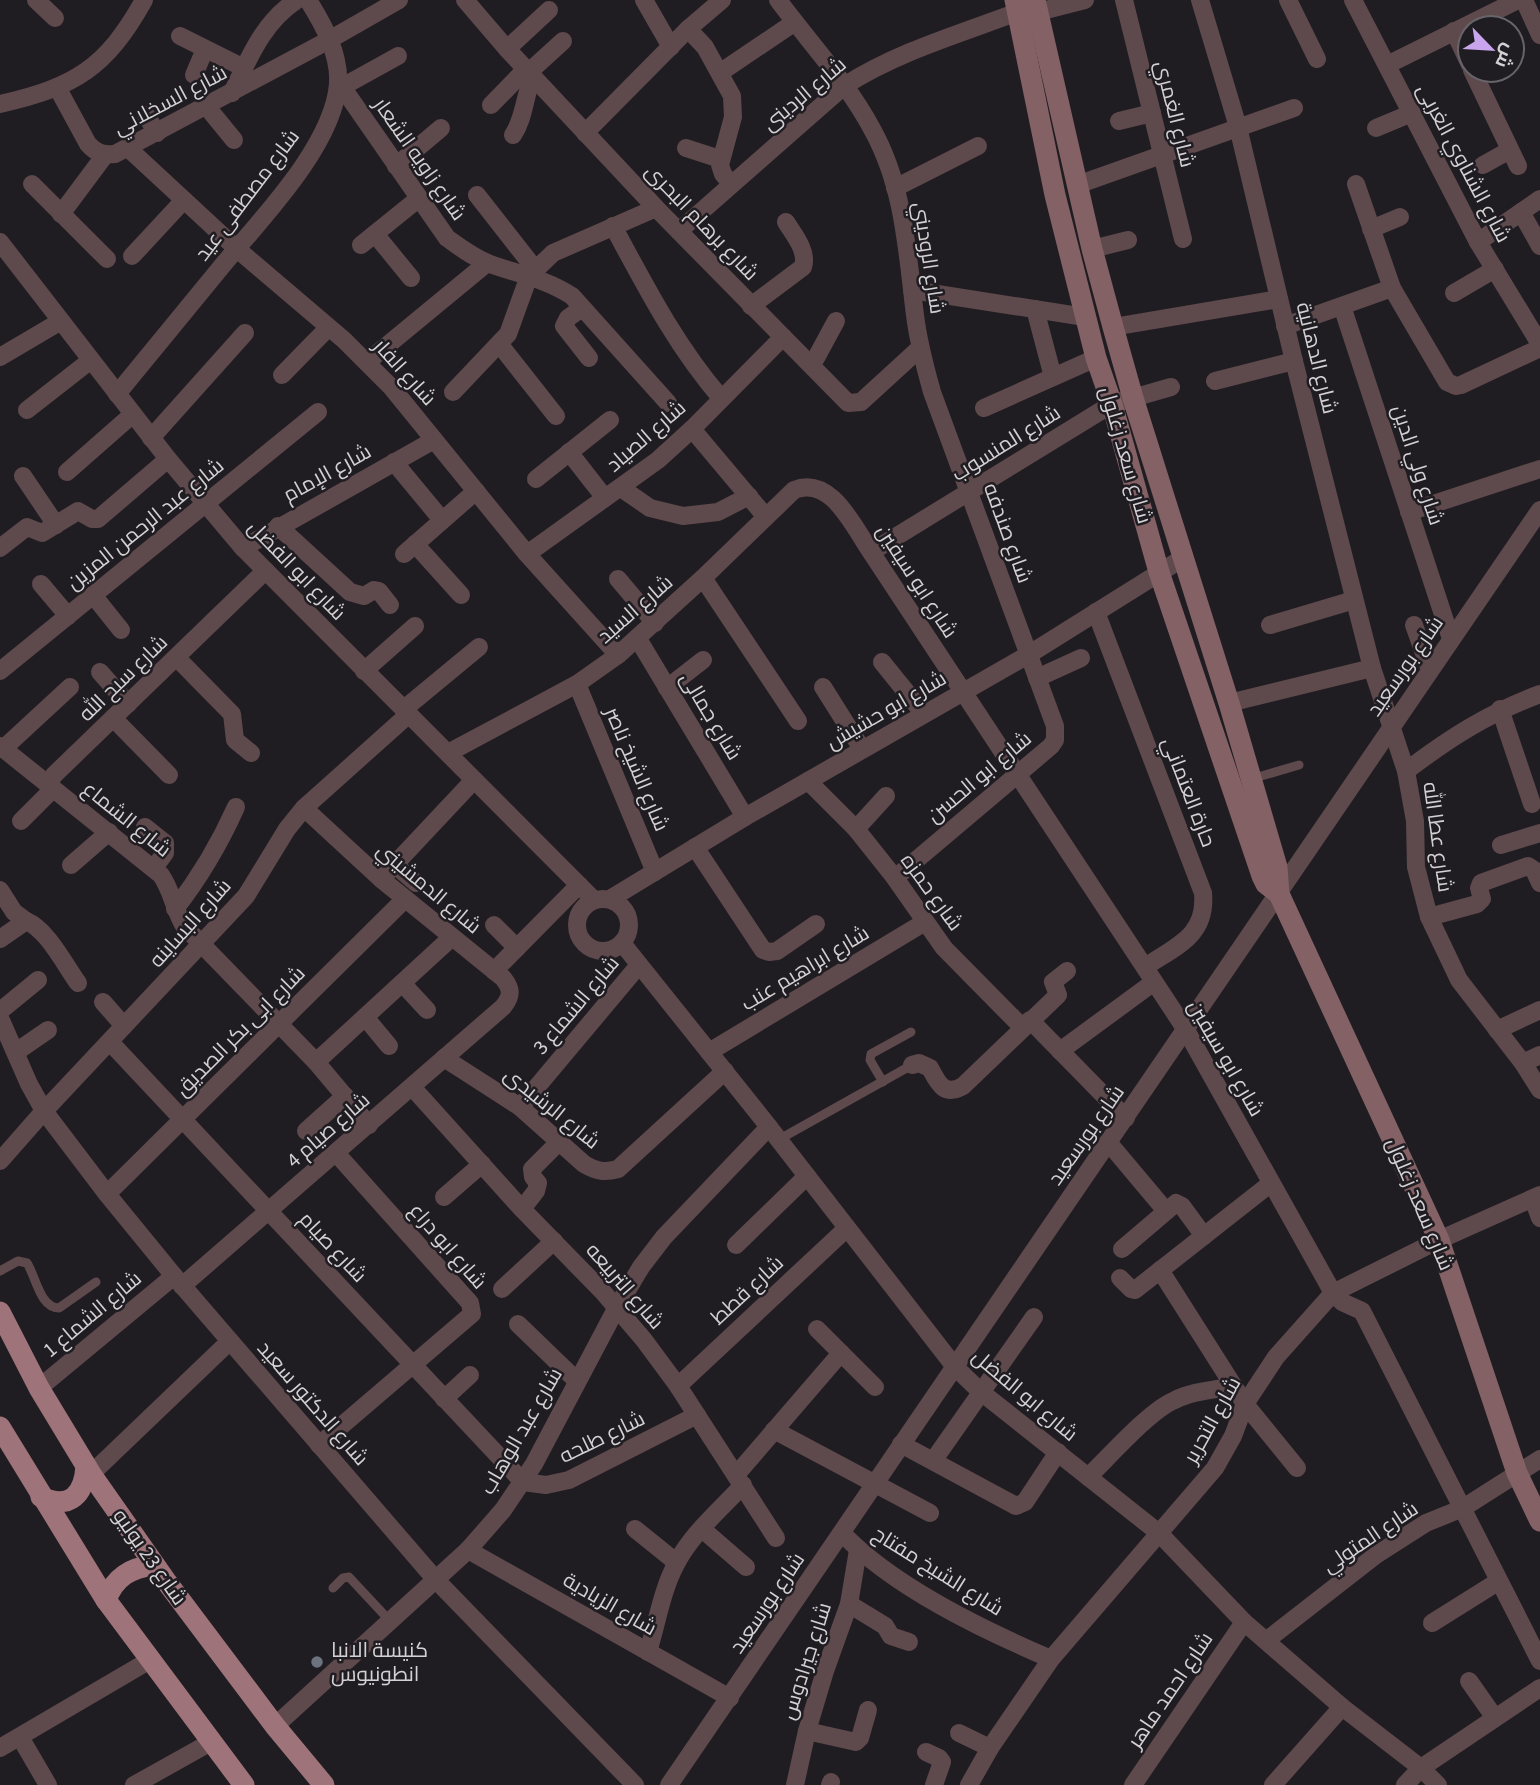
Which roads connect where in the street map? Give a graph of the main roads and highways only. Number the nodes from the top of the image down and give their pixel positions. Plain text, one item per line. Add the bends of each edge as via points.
1 (0, 1312) edge
2 (0, 1427) edge
3 (89, 1470) junction
4 (41, 1497) junction
5 (154, 1565) junction
6 (106, 1600) junction
7 (244, 1785) edge
8 (324, 1785) edge

1 - 3 main road, شارع 23 يوليو
2 - 4 main road
3 - 4 main road via 79,1494 68,1502 54,1503
3 - 5 main road, شارع 23 يوليو
4 - 6 main road
5 - 6 main road via 128,1571
5 - 8 main road, شارع 23 يوليو
6 - 7 main road

